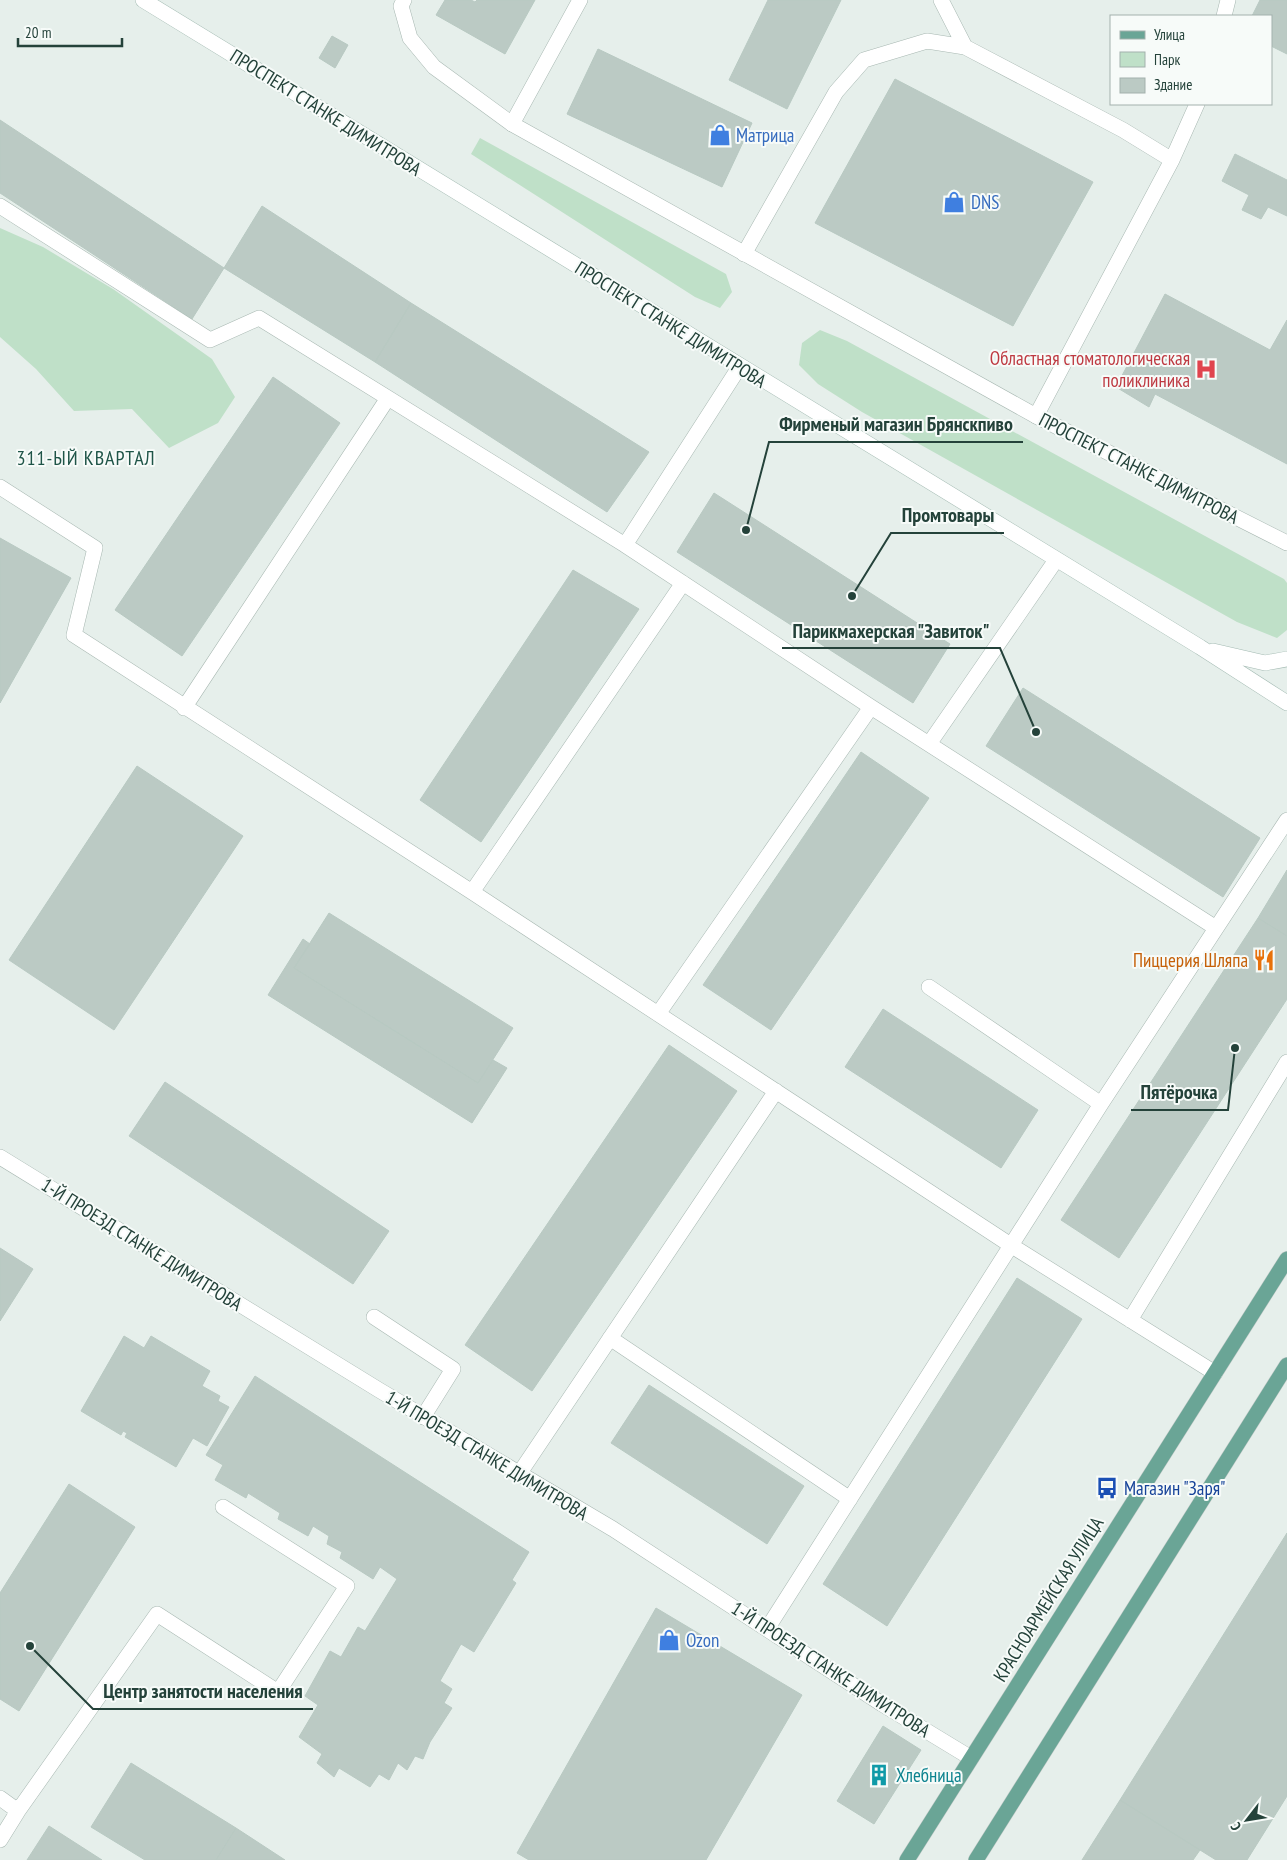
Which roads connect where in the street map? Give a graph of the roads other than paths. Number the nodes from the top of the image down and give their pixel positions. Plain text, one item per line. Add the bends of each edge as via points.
1 (143, 0) edge
2 (404, 0) edge
3 (580, 0) edge
4 (941, 0) edge
5 (1228, 0) edge
6 (1224, 15) edge
7 (965, 47) junction
8 (1197, 105) edge
9 (512, 124) junction
10 (1172, 160) junction
11 (0, 206) edge
12 (744, 254) junction
13 (740, 366) junction
14 (388, 398) junction
15 (1036, 416) junction
16 (0, 487) edge
17 (1287, 543) edge
18 (625, 545) junction
19 (1056, 560) junction
20 (683, 583) junction
21 (1200, 647) junction
22 (1287, 659) edge
23 (1287, 703) edge
24 (871, 707) junction
25 (184, 708) junction
26 (929, 744) junction
27 (1287, 820) edge
28 (1281, 842) edge
29 (472, 892) junction
30 (1216, 928) junction
31 (929, 987) dead end
32 (658, 1014) junction
33 (1287, 1062) edge
34 (776, 1092) junction
35 (1101, 1104) junction
36 (0, 1157) edge
37 (1012, 1246) junction
38 (1287, 1259) edge
39 (374, 1316) dead end
40 (1130, 1320) junction
41 (610, 1338) junction
42 (1287, 1364) edge
43 (1215, 1373) junction
44 (424, 1416) junction
45 (518, 1474) junction
46 (850, 1499) junction
47 (223, 1507) dead end
48 (767, 1629) junction
49 (971, 1758) junction
50 (0, 1798) edge
51 (18, 1811) junction
52 (0, 1840) edge
53 (907, 1860) edge
54 (976, 1860) edge

1 - 13 main road, ПРОСПЕКТ СТАНКЕ ДИМИТРОВА
2 - 9 main road, ПРОСПЕКТ СТАНКЕ ДИМИТРОВА via 401,6 410,38 434,67
3 - 9 main road
4 - 7 main road
5 - 6 main road
7 - 10 main road via 1123,130
7 - 12 main road via 927,40 864,60 836,92
8 - 10 main road
9 - 12 main road, ПРОСПЕКТ СТАНКЕ ДИМИТРОВА
10 - 15 main road
11 - 14 main road via 210,340 259,318
12 - 15 main road, ПРОСПЕКТ СТАНКЕ ДИМИТРОВА
13 - 18 main road
13 - 19 main road, ПРОСПЕКТ СТАНКЕ ДИМИТРОВА
14 - 18 main road
14 - 25 main road
15 - 17 main road, ПРОСПЕКТ СТАНКЕ ДИМИТРОВА
16 - 25 main road via 96,548 74,635
18 - 20 main road
19 - 21 main road, ПРОСПЕКТ СТАНКЕ ДИМИТРОВА
19 - 26 main road
20 - 24 main road
20 - 29 main road
21 - 22 main road via 1265,663
21 - 23 main road, ПРОСПЕКТ СТАНКЕ ДИМИТРОВА
24 - 26 main road
24 - 32 main road
25 - 29 main road
26 - 30 main road
27 - 28 main road
28 - 30 main road
29 - 32 main road
30 - 35 main road
31 - 35 main road
32 - 34 main road
33 - 40 main road
34 - 37 main road
34 - 41 main road
35 - 37 main road
36 - 44 main road, 1-Й ПРОЕЗД СТАНКЕ ДИМИТРОВА
37 - 40 main road
37 - 46 main road
38 - 43 main road, КРАСНОАРМЕЙСКАЯ УЛИЦА
39 - 44 main road via 453,1369
40 - 43 main road
41 - 45 main road
41 - 46 main road
42 - 54 main road
43 - 49 main road, КРАСНОАРМЕЙСКАЯ УЛИЦА
44 - 45 main road, 1-Й ПРОЕЗД СТАНКЕ ДИМИТРОВА
45 - 48 main road, 1-Й ПРОЕЗД СТАНКЕ ДИМИТРОВА via 612,1529
46 - 48 main road
47 - 51 main road via 347,1586 278,1692 158,1614
48 - 49 main road, 1-Й ПРОЕЗД СТАНКЕ ДИМИТРОВА
49 - 53 main road, КРАСНОАРМЕЙСКАЯ УЛИЦА
50 - 51 main road
51 - 52 main road

